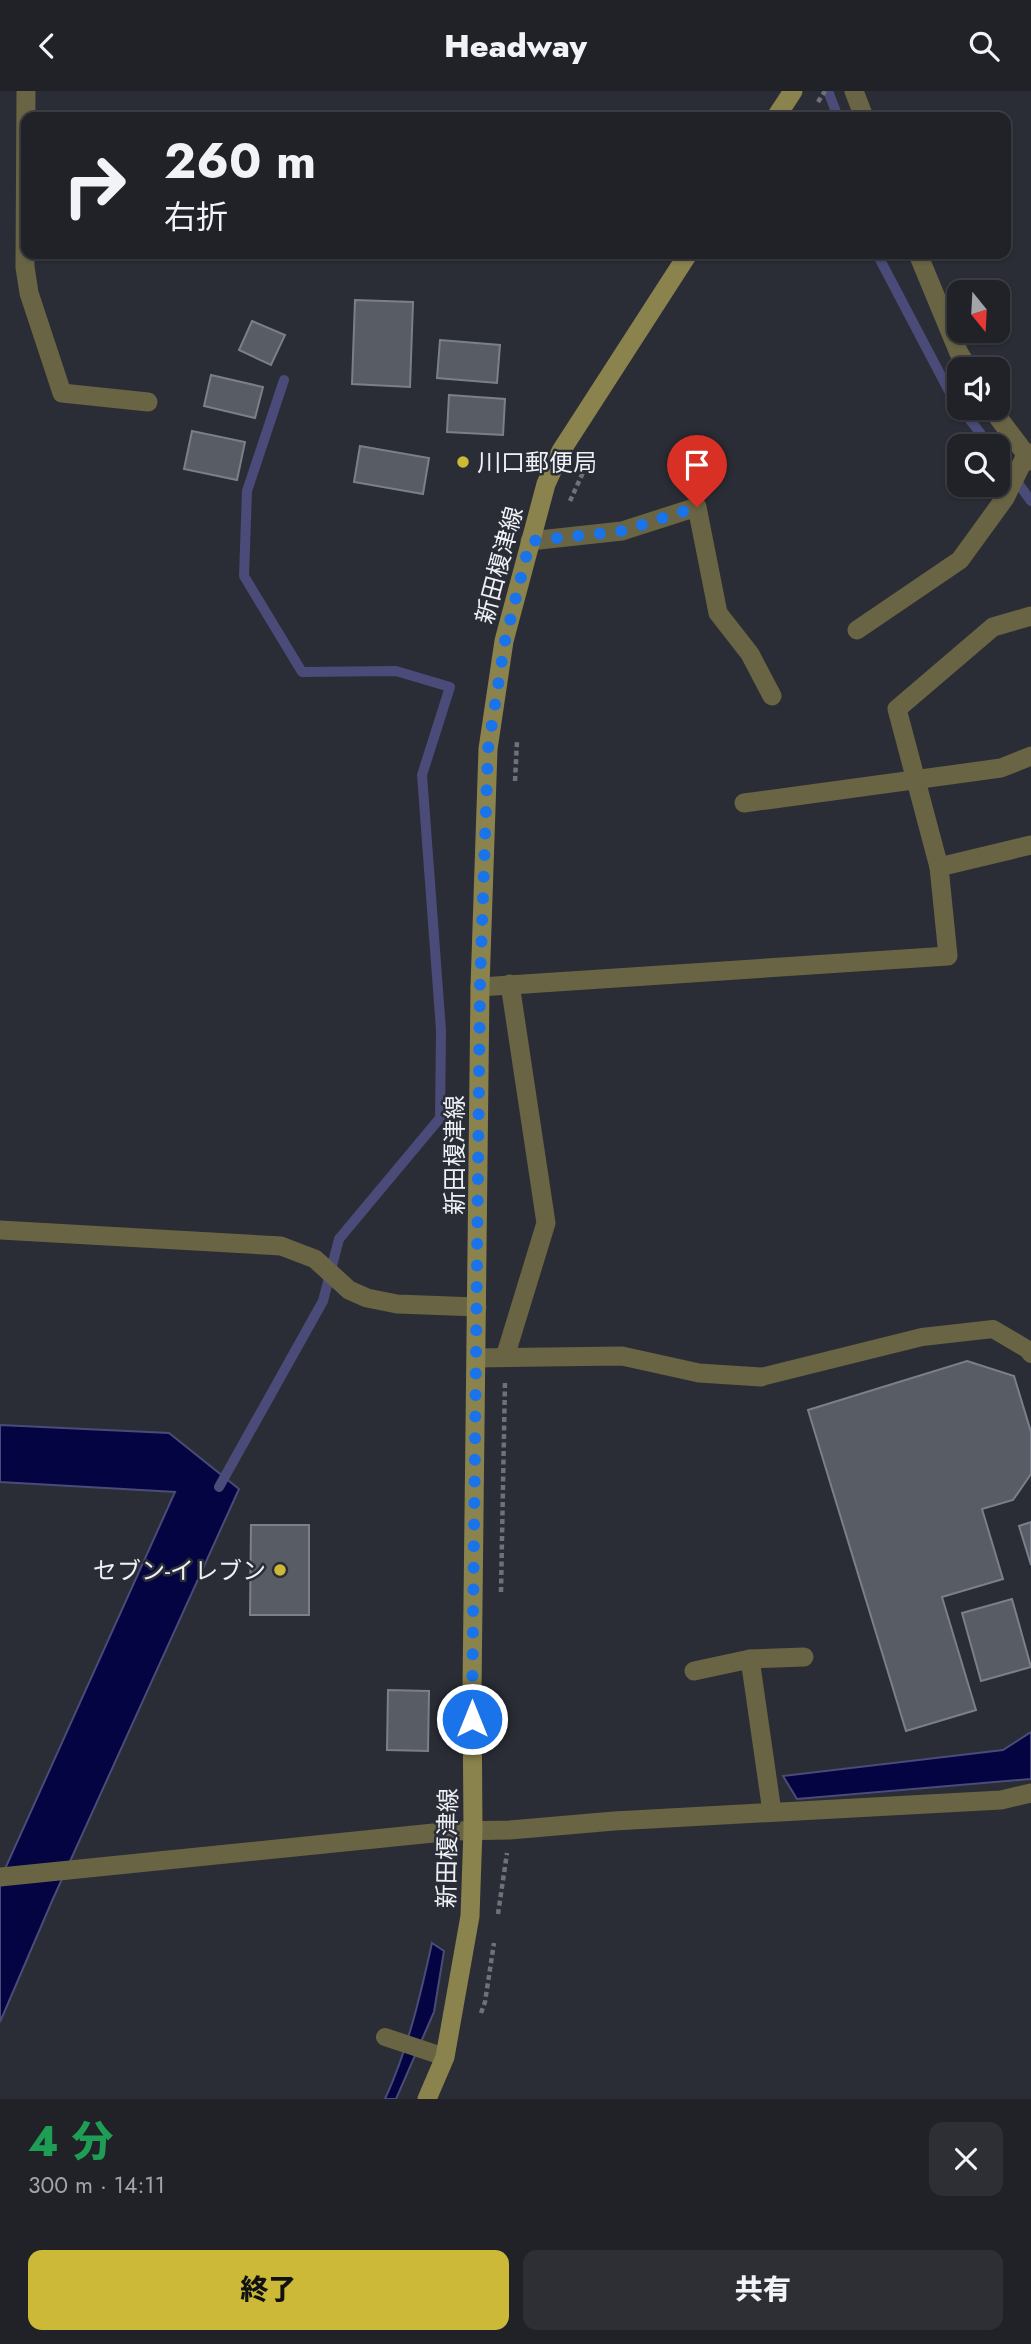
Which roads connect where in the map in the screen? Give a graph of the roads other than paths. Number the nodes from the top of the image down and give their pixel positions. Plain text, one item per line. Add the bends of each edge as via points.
1 (26, 91) edge
2 (793, 91) edge
3 (854, 91) edge
4 (26, 112) edge
5 (779, 112) edge
6 (862, 112) edge
7 (25, 259) edge
8 (685, 259) edge
9 (920, 259) edge
10 (962, 357) edge
11 (148, 402) dead end
12 (999, 420) edge
13 (1027, 459) edge
14 (530, 541) junction
15 (1031, 616) edge
16 (857, 630) dead end
17 (772, 697) dead end
18 (1031, 756) edge
19 (916, 779) junction
20 (744, 803) dead end
21 (1031, 845) edge
22 (939, 867) junction
23 (510, 984) junction
24 (480, 986) junction
25 (0, 1230) edge
26 (477, 1307) junction
27 (1031, 1354) edge
28 (505, 1357) junction
29 (477, 1358) junction
30 (761, 1377) joint
31 (804, 1657) dead end
32 (750, 1659) junction
33 (694, 1671) dead end
34 (1031, 1793) edge
35 (772, 1812) junction
36 (473, 1830) junction
37 (0, 1877) edge
38 (385, 2037) dead end
39 (445, 2057) junction
40 (427, 2099) edge

1 - 4 street
2 - 5 main road
3 - 6 street
7 - 11 street via 29,293 62,393
8 - 14 main road, 新田榎津線 via 561,451
9 - 10 street
12 - 13 street
13 - 16 street via 960,560
14 - 17 street via 622,531 697,507 718,613 751,654
14 - 24 main road, 新田榎津線 via 505,641 488,749
15 - 19 street via 993,627 897,709
18 - 19 street via 1001,768
19 - 20 street
19 - 22 street
21 - 22 street
22 - 23 street via 948,956
23 - 24 street
23 - 28 street via 546,1223
24 - 26 main road, 新田榎津線
25 - 26 street via 281,1246 315,1259 349,1290 367,1298 397,1304
26 - 29 main road, 新田榎津線
27 - 30 lane via 993,1329 922,1337
28 - 29 street
28 - 30 street via 622,1356 699,1374
29 - 36 main road, 新田榎津線
31 - 32 street
32 - 33 street
32 - 35 street
34 - 35 street via 1001,1800
35 - 36 street
36 - 37 street
36 - 39 main road, 新田榎津線 via 470,1916
38 - 39 lane
39 - 40 main road, 新田榎津線

